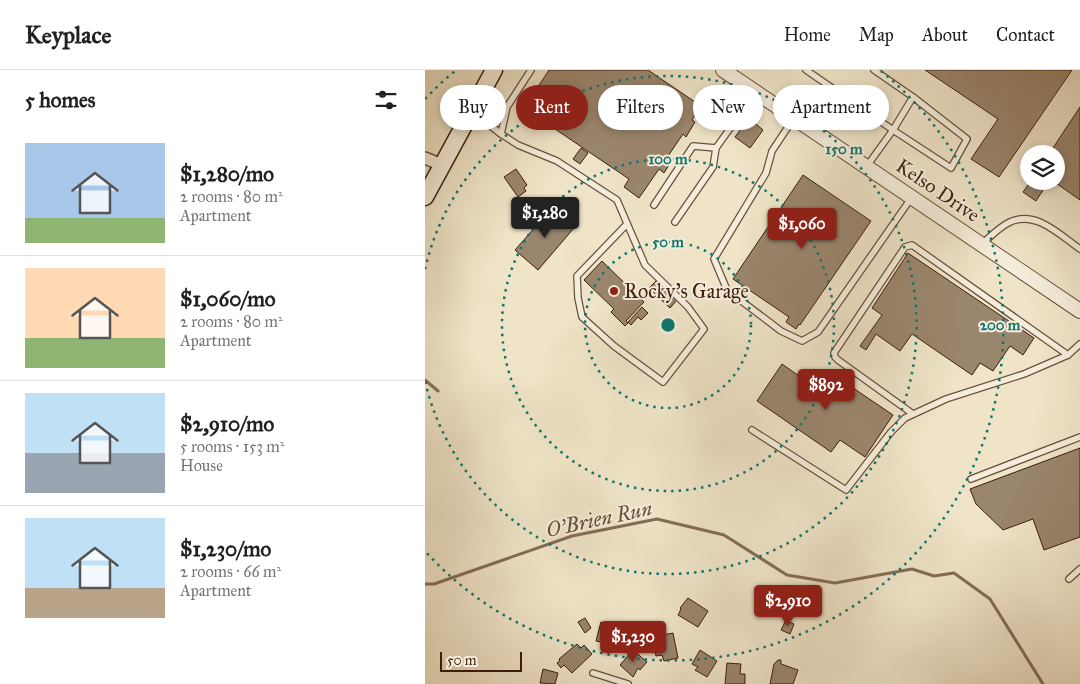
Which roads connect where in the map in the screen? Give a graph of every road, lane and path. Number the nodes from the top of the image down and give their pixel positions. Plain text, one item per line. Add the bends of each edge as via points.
1 (494, 70) edge
2 (531, 70) edge
3 (723, 70) edge
4 (806, 70) edge
5 (874, 70) edge
6 (486, 85) edge
7 (746, 85) edge
8 (913, 97) junction
9 (461, 130) edge
10 (496, 130) edge
11 (729, 130) edge
12 (786, 130) edge
13 (812, 130) edge
14 (893, 130) junction
15 (501, 134) junction
16 (716, 148) junction
17 (425, 158) edge
18 (442, 165) junction
19 (867, 167) junction
20 (425, 197) edge
21 (912, 197) junction
22 (654, 205) dead end
23 (675, 222) dead end
24 (627, 224) junction
25 (982, 244) junction
26 (1080, 249) edge
27 (1080, 311) edge
28 (1080, 344) edge
29 (1068, 355) junction
30 (913, 414) junction
31 (752, 430) dead end
32 (1080, 438) edge
33 (971, 479) dead end
34 (1080, 569) edge
35 (1069, 579) dead end
36 (593, 673) dead end
37 (628, 684) edge

1 - 6 main road
2 - 15 lane via 507,107
3 - 7 street, Kelso Drive
4 - 14 lane
5 - 8 lane
8 - 14 lane
8 - 14 lane via 967,139 951,168
9 - 18 main road
10 - 15 lane
11 - 16 lane
12 - 21 lane via 772,151 766,173 714,259 727,290 781,330 802,341 818,332
13 - 19 street, Kelso Drive
14 - 19 lane
15 - 24 lane via 518,145 557,161 617,200
16 - 22 lane via 693,146
16 - 23 lane via 713,166
17 - 18 street
18 - 20 main road
19 - 21 street, Kelso Drive
21 - 25 street, Kelso Drive
24 - 24 lane via 645,265 688,307 704,329 663,382 614,346 582,317 577,276
25 - 26 lane via 1008,223 1027,218 1041,222
25 - 27 street, Kelso Drive
28 - 29 lane
29 - 30 lane
29 - 30 lane via 908,245 834,352 838,360
30 - 31 lane via 895,427 846,490
32 - 33 lane
34 - 35 lane
36 - 37 lane

